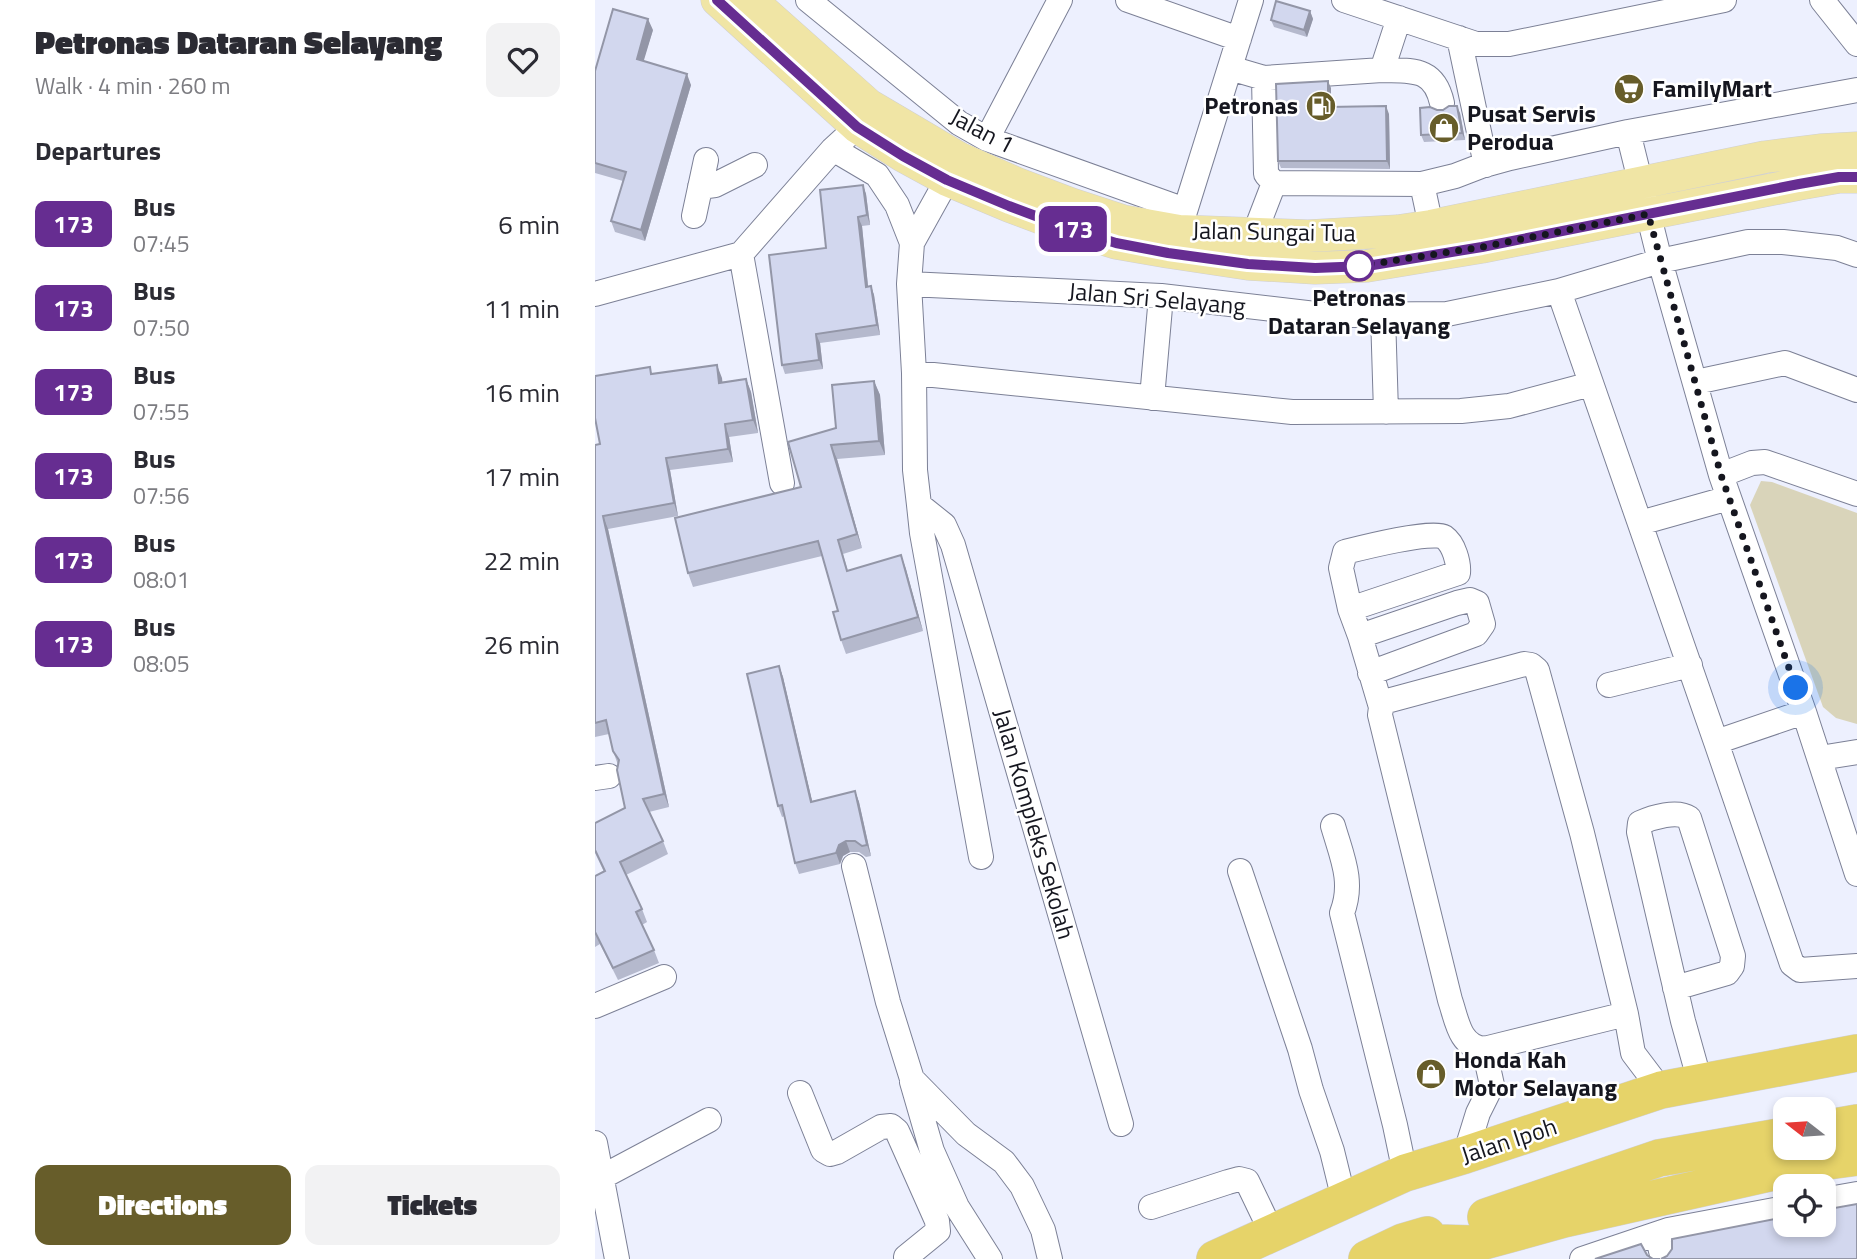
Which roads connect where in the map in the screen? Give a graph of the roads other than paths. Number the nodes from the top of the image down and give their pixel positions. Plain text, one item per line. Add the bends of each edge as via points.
1 (717, 0) edge
2 (751, 0) edge
3 (808, 0) edge
4 (1060, 0) edge
5 (1128, 0) edge
6 (1251, 0) edge
7 (1344, 0) edge
8 (1724, 0) edge
9 (1822, 0) edge
10 (1613, 11) edge
11 (1399, 18) junction
12 (1459, 38) junction
13 (1239, 39) junction
14 (1857, 44) edge
15 (1230, 68) junction
16 (1382, 70) junction
17 (1264, 78) junction
18 (1857, 90) edge
19 (1442, 103) dead end
20 (857, 127) junction
21 (1628, 132) junction
22 (987, 139) junction
23 (1857, 148) edge
24 (833, 149) junction
25 (706, 160) dead end
26 (755, 165) dead end
27 (1486, 165) junction
28 (1857, 177) edge
29 (947, 180) junction
30 (1640, 181) junction
31 (1274, 183) junction
32 (1422, 184) junction
33 (700, 187) junction
34 (1648, 214) junction
35 (694, 216) dead end
36 (1182, 221) junction
37 (1431, 226) junction
38 (1254, 235) junction
39 (912, 243) junction
40 (740, 254) junction
41 (1857, 255) edge
42 (1660, 261) junction
43 (909, 284) junction
44 (1559, 291) junction
45 (595, 294) edge
46 (1161, 296) junction
47 (1383, 314) junction
48 (914, 373) junction
49 (1696, 382) junction
50 (1591, 384) junction
51 (1857, 390) edge
52 (1152, 398) junction
53 (1386, 412) junction
54 (782, 482) dead end
55 (1725, 486) junction
56 (1857, 495) edge
57 (919, 505) junction
58 (1640, 523) junction
59 (1350, 609) junction
60 (1360, 636) junction
61 (1690, 665) junction
62 (1370, 673) junction
63 (1609, 685) dead end
64 (1381, 707) junction
65 (1804, 712) junction
66 (1717, 742) junction
67 (1857, 752) edge
68 (1820, 758) junction
69 (1333, 825) dead end
70 (1852, 845) edge
71 (981, 857) dead end
72 (854, 866) dead end
73 (1240, 871) dead end
74 (1857, 874) edge
75 (1857, 966) edge
76 (664, 977) dead end
77 (1675, 988) junction
78 (595, 1006) edge
79 (1626, 1014) junction
80 (1857, 1039) edge
81 (1484, 1049) junction
82 (1857, 1053) edge
83 (1752, 1072) junction
84 (912, 1079) junction
85 (1700, 1082) junction
86 (1661, 1090) junction
87 (800, 1093) dead end
88 (709, 1120) dead end
89 (1857, 1123) edge
90 (1121, 1124) dead end
91 (1836, 1127) edge
92 (1773, 1138) edge
93 (595, 1143) edge
94 (1465, 1156) junction
95 (1857, 1157) edge
96 (1405, 1173) junction
97 (602, 1177) junction
98 (1857, 1194) edge
99 (1836, 1198) edge
100 (1344, 1200) junction
101 (1151, 1208) dead end
102 (1773, 1210) edge
103 (1272, 1233) junction
104 (1657, 1234) junction
105 (1403, 1242) junction
106 (905, 1258) edge
107 (617, 1259) edge
108 (991, 1259) edge
109 (1050, 1259) edge
110 (1215, 1259) edge
111 (1367, 1259) edge
112 (1582, 1259) edge
113 (1663, 1259) edge

1 - 20 main road, Jalan Sungai Tua
2 - 36 main road, Jalan Sungai Tua via 869,105 959,158 1123,221
3 - 22 street, Jalan 1 via 960,124
4 - 22 street
5 - 13 street
6 - 13 street
7 - 11 street
8 - 10 street
9 - 14 street
10 - 12 street via 1509,44 1476,44
11 - 12 street
11 - 16 street
12 - 27 street
13 - 15 street
15 - 17 street
15 - 36 street
16 - 17 street
16 - 19 street via 1424,74 1439,91
17 - 31 street via 1266,174
18 - 21 street
20 - 24 street
20 - 29 main road, Jalan Sungai Tua
21 - 27 street
21 - 30 street
22 - 36 street, Jalan 1
23 - 30 main road, Jalan Sungai Tua via 1765,157
24 - 39 street via 877,175 897,205
24 - 40 street
25 - 33 street
26 - 33 street via 715,185
27 - 32 street
28 - 34 main road, Jalan Sungai Tua
29 - 34 main road, Jalan Sungai Tua via 1116,243 1248,264 1315,268 1429,256
29 - 39 street
30 - 34 street
30 - 37 main road, Jalan Sungai Tua
31 - 32 street
31 - 38 street
32 - 37 street
33 - 35 street
34 - 42 street
36 - 38 main road, Jalan Sungai Tua
37 - 38 main road, Jalan Sungai Tua via 1355,234
39 - 43 street
40 - 45 street
40 - 54 street
41 - 42 street, Jalan Sri Selayang via 1837,248 1748,242
42 - 44 street, Jalan Sri Selayang
42 - 49 street
43 - 46 street, Jalan Sri Selayang
43 - 48 street
44 - 47 street, Jalan Sri Selayang via 1447,314
44 - 50 street
46 - 47 street, Jalan Sri Selayang via 1324,315
46 - 52 street
47 - 53 street
48 - 52 street
48 - 57 street
49 - 51 street via 1785,363
49 - 55 street
50 - 53 street via 1509,406
50 - 58 street
52 - 53 street via 1292,412
55 - 56 street via 1752,463 1765,462
55 - 58 street
55 - 65 street
57 - 71 street
57 - 90 street, Jalan Kompleks Sekolah via 944,525 953,545
58 - 61 street
59 - 59 street via 1341,568 1345,552 1432,535 1444,537 1450,544 1458,573
59 - 60 street
60 - 62 street
60 - 62 street via 1470,600 1477,603 1483,624 1476,634
61 - 63 street
61 - 66 street
62 - 64 street
64 - 79 street via 1411,693 1524,664 1537,670
64 - 81 street via 1450,1000 1462,1036 1474,1048
65 - 66 street
65 - 68 street
66 - 75 street via 1792,964 1800,970
67 - 68 street
68 - 70 street
69 - 96 street via 1348,880 1342,913
70 - 74 street
72 - 84 street
73 - 100 street
76 - 78 street
77 - 77 street via 1639,832 1640,823 1680,814 1689,818 1733,957 1727,973
77 - 85 street
79 - 81 street
79 - 86 street via 1633,1053
80 - 83 street
81 - 94 street via 1492,1085
82 - 83 highway, Jalan Ipoh
83 - 85 highway, Jalan Ipoh
84 - 108 street via 932,1151 957,1207
84 - 109 street via 966,1134 1004,1162 1023,1186
85 - 86 highway, Jalan Ipoh
86 - 94 highway, Jalan Ipoh
87 - 106 street via 823,1150 830,1154 881,1127 897,1131 938,1231
88 - 97 street
89 - 91 highway
92 - 105 highway via 1659,1158
93 - 97 street
94 - 96 highway, Jalan Ipoh
95 - 105 highway via 1616,1207 1473,1244
96 - 100 highway, Jalan Ipoh
97 - 107 street
98 - 99 street
100 - 103 highway, Jalan Ipoh
101 - 103 street via 1228,1182 1247,1181
102 - 104 street
103 - 110 highway, Jalan Ipoh
104 - 112 street
104 - 113 street
105 - 111 highway

